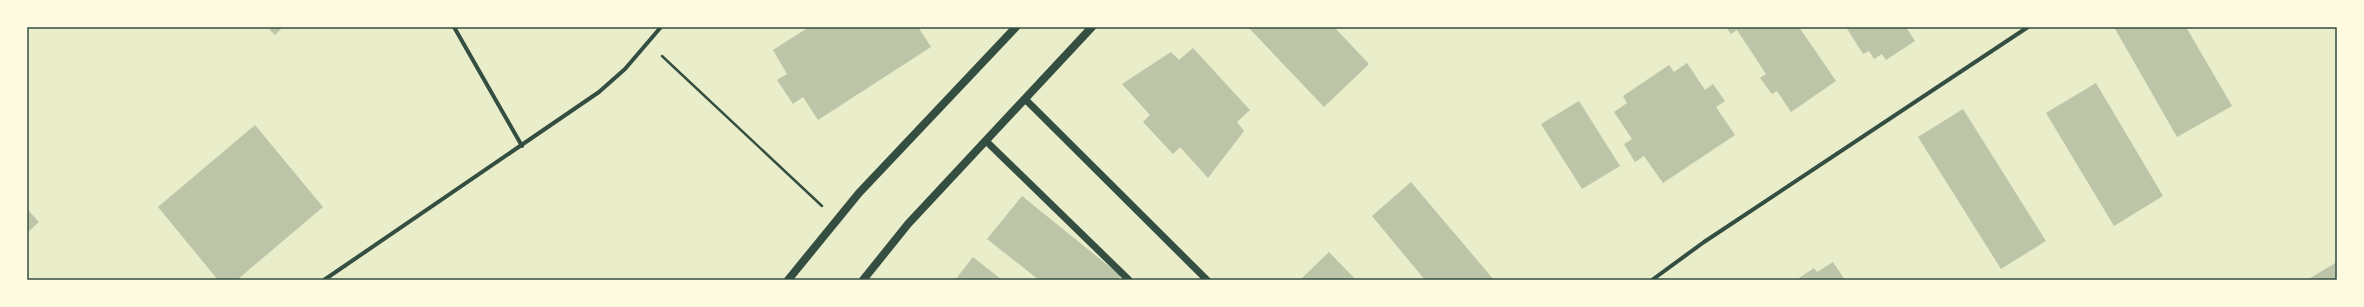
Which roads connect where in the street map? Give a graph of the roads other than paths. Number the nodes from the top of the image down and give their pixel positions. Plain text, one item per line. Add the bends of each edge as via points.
1 (454, 27) edge
2 (661, 27) edge
3 (1016, 27) edge
4 (1092, 27) edge
5 (2028, 27) edge
6 (1025, 99) junction
7 (986, 141) junction
8 (522, 146) junction
9 (324, 280) edge
10 (788, 280) edge
11 (864, 280) edge
12 (1129, 280) edge
13 (1207, 280) edge
14 (1652, 280) edge

1 - 8 street
2 - 8 street via 649,43 599,92
3 - 10 main road via 859,193
4 - 6 main road
5 - 14 street via 1704,242
6 - 7 main road
6 - 13 street
7 - 11 main road via 908,224
7 - 12 street
8 - 9 street

